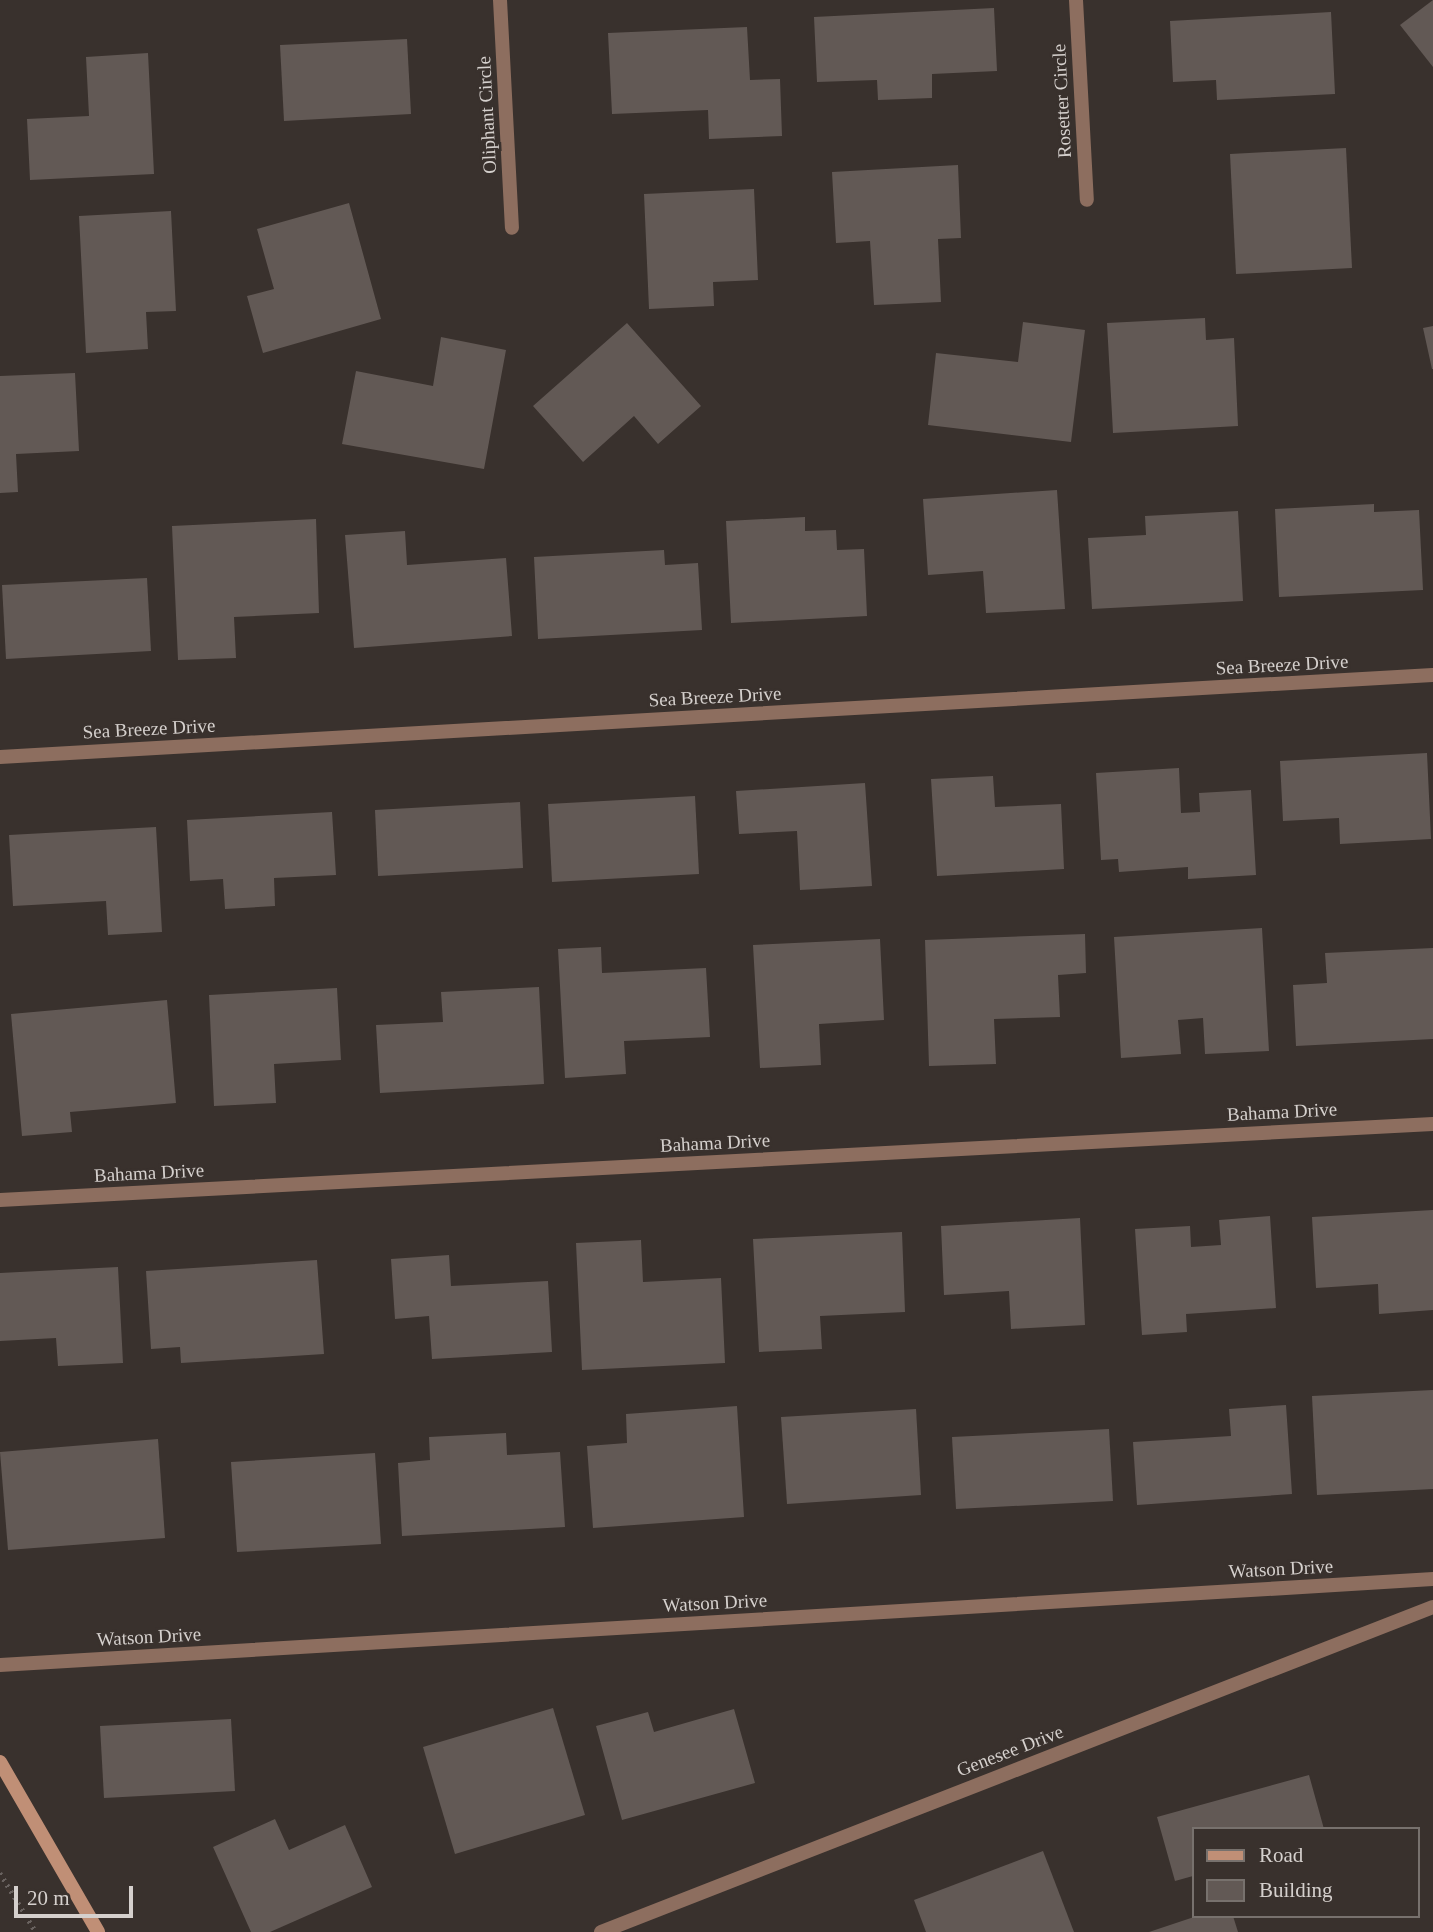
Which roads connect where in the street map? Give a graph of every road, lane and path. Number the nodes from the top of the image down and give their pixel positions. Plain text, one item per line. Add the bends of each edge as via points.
1 (500, 0) edge
2 (1076, 0) edge
3 (1087, 200) dead end
4 (512, 228) dead end
5 (1433, 676) edge
6 (0, 757) edge
7 (1433, 1124) edge
8 (0, 1200) edge
9 (1433, 1579) edge
10 (1433, 1606) edge
11 (0, 1665) edge
12 (0, 1762) edge
13 (0, 1873) edge
14 (36, 1932) edge
15 (98, 1932) edge
16 (601, 1932) edge

1 - 4 street, Oliphant Circle
2 - 3 street, Rosetter Circle
5 - 6 street, Sea Breeze Drive
7 - 8 street, Bahama Drive
9 - 11 street, Watson Drive
10 - 16 street, Genesee Drive
12 - 15 street
13 - 14 path

